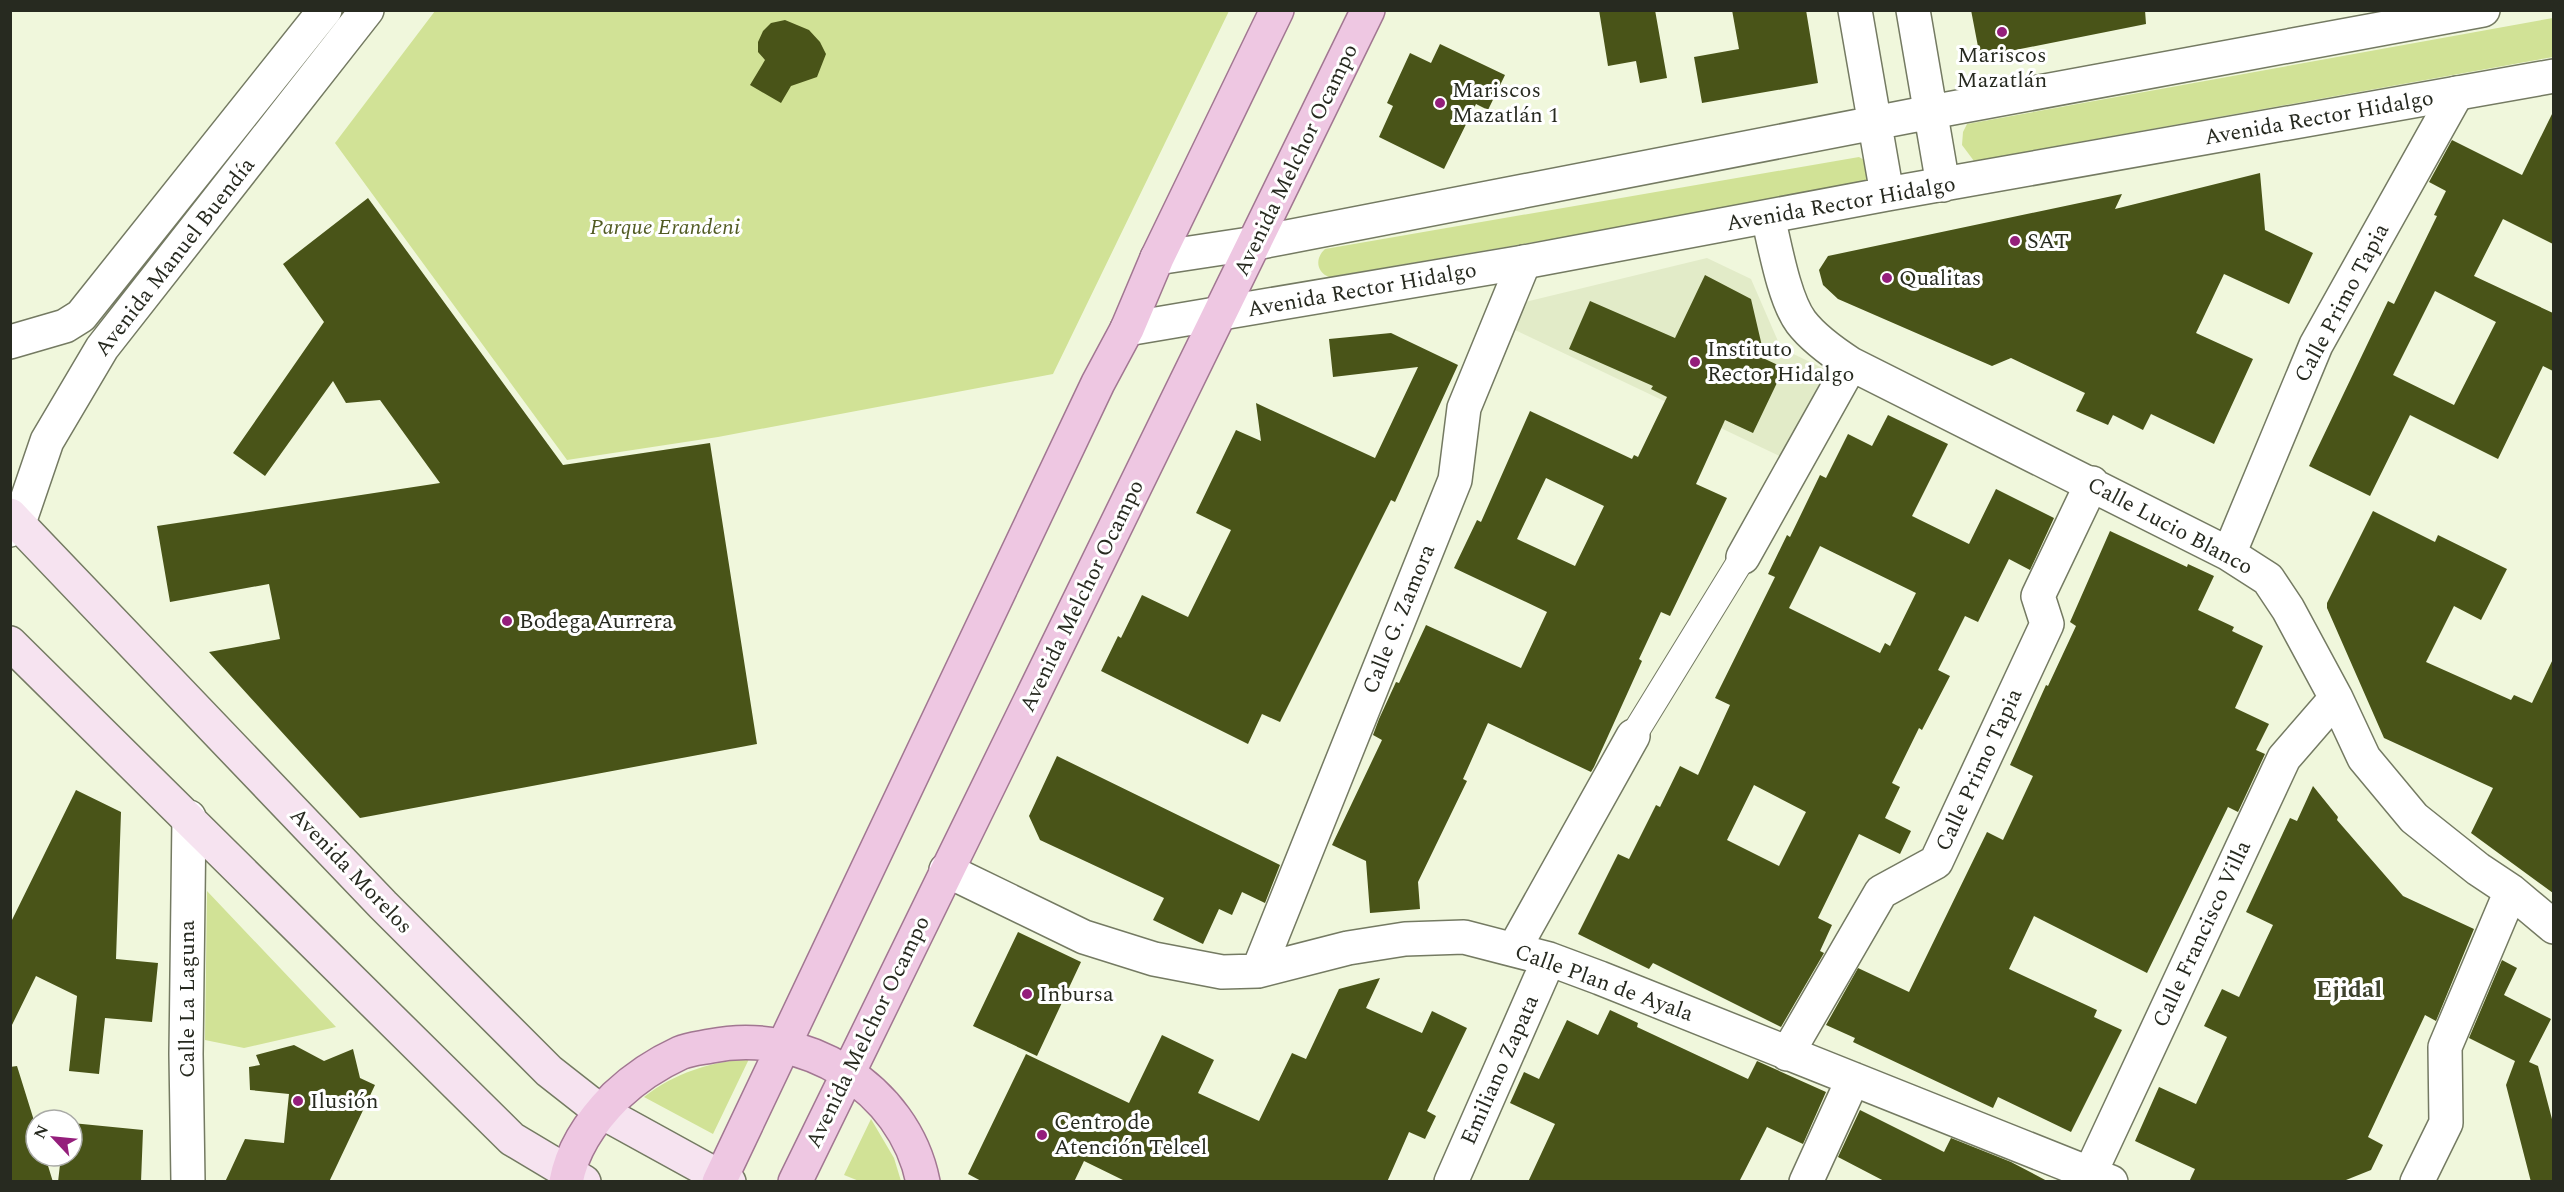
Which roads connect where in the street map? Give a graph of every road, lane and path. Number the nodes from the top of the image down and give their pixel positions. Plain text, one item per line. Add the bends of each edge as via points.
1 (324, 10) edge
2 (367, 10) edge
3 (1277, 10) edge
4 (1368, 10) edge
5 (1856, 10) edge
6 (1913, 10) edge
7 (2483, 10) edge
8 (2363, 22) edge
9 (2553, 76) edge
10 (2457, 93) junction
11 (1930, 112) junction
12 (1874, 124) junction
13 (1943, 185) junction
14 (1887, 194) junction
15 (1768, 217) junction
16 (1256, 243) junction
17 (1157, 258) junction
18 (1524, 262) junction
19 (1220, 315) junction
20 (1127, 328) junction
21 (10, 342) edge
22 (1851, 364) junction
23 (2092, 483) junction
24 (13, 523) edge
25 (2229, 554) junction
26 (1743, 557) joint
27 (10, 643) edge
28 (2336, 698) junction
29 (1633, 736) joint
30 (189, 817) junction
31 (946, 870) junction
32 (2511, 891) junction
33 (2553, 927) edge
34 (1514, 949) junction
35 (1549, 959) junction
36 (1258, 971) junction
37 (783, 1045) junction
38 (1787, 1053) junction
39 (848, 1072) junction
40 (1853, 1079) junction
41 (600, 1111) junction
42 (573, 1179) edge
43 (2096, 1179) edge
44 (723, 1180) edge
45 (188, 1182) edge
46 (795, 1182) edge
47 (923, 1182) edge
48 (1451, 1182) edge
49 (1806, 1182) edge
50 (2417, 1182) edge

1 - 21 street, Avenida Manuel Buendía via 81,316 65,326
2 - 24 street, Avenida Manuel Buendía via 102,348 47,441
3 - 17 main road
4 - 16 main road, Avenida Melchor Ocampo
5 - 12 street
6 - 11 street
7 - 8 street
8 - 11 street
9 - 10 street, Avenida Rector Hidalgo
10 - 13 street, Avenida Rector Hidalgo
10 - 25 street, Calle Primo Tapia via 2316,345
11 - 12 street
11 - 13 street
12 - 14 street
12 - 16 street
13 - 14 street, Avenida Rector Hidalgo
14 - 15 street, Avenida Rector Hidalgo
15 - 18 street, Avenida Rector Hidalgo
15 - 22 street, Calle Lucio Blanco via 1782,279 1801,322
16 - 17 street
16 - 19 main road, Avenida Melchor Ocampo
17 - 20 main road
18 - 19 street, Avenida Rector Hidalgo
18 - 36 street, Calle G. Zamora via 1464,408 1455,480
19 - 20 street, Avenida Rector Hidalgo
19 - 31 main road, Avenida Melchor Ocampo
20 - 37 main road
22 - 23 street, Calle Lucio Blanco
22 - 26 street
23 - 25 street, Calle Lucio Blanco
23 - 38 street, Calle Primo Tapia via 2038,596 2047,624 1936,862 1881,892
24 - 41 main road, Avenida Morelos via 391,914 549,1071
25 - 28 street, Calle Lucio Blanco via 2268,579
26 - 29 street
27 - 30 main road
28 - 32 street, Calle Lucio Blanco via 2364,758 2414,818
28 - 43 street, Calle Francisco Villa via 2284,758
29 - 34 street
30 - 42 main road via 512,1139
30 - 45 street, Calle La Laguna
31 - 36 street, Calle Plan de Ayala via 1084,937 1154,959 1222,972
31 - 39 main road, Avenida Melchor Ocampo
32 - 33 street, Calle Lucio Blanco
32 - 50 street via 2445,1047 2446,1123
34 - 35 street, Calle Plan de Ayala
34 - 36 street, Calle Plan de Ayala via 1464,937 1405,939 1348,948
35 - 38 street, Calle Plan de Ayala
35 - 48 street, Emiliano Zapata
37 - 39 main road via 815,1054
37 - 41 main road via 732,1042 682,1052 637,1076
37 - 44 main road
38 - 40 street, Calle Plan de Ayala
39 - 46 main road, Avenida Melchor Ocampo
39 - 47 main road via 879,1098 903,1130
40 - 43 street, Calle Plan de Ayala
40 - 49 street
41 - 42 main road via 581,1141
41 - 44 main road, Avenida Morelos

